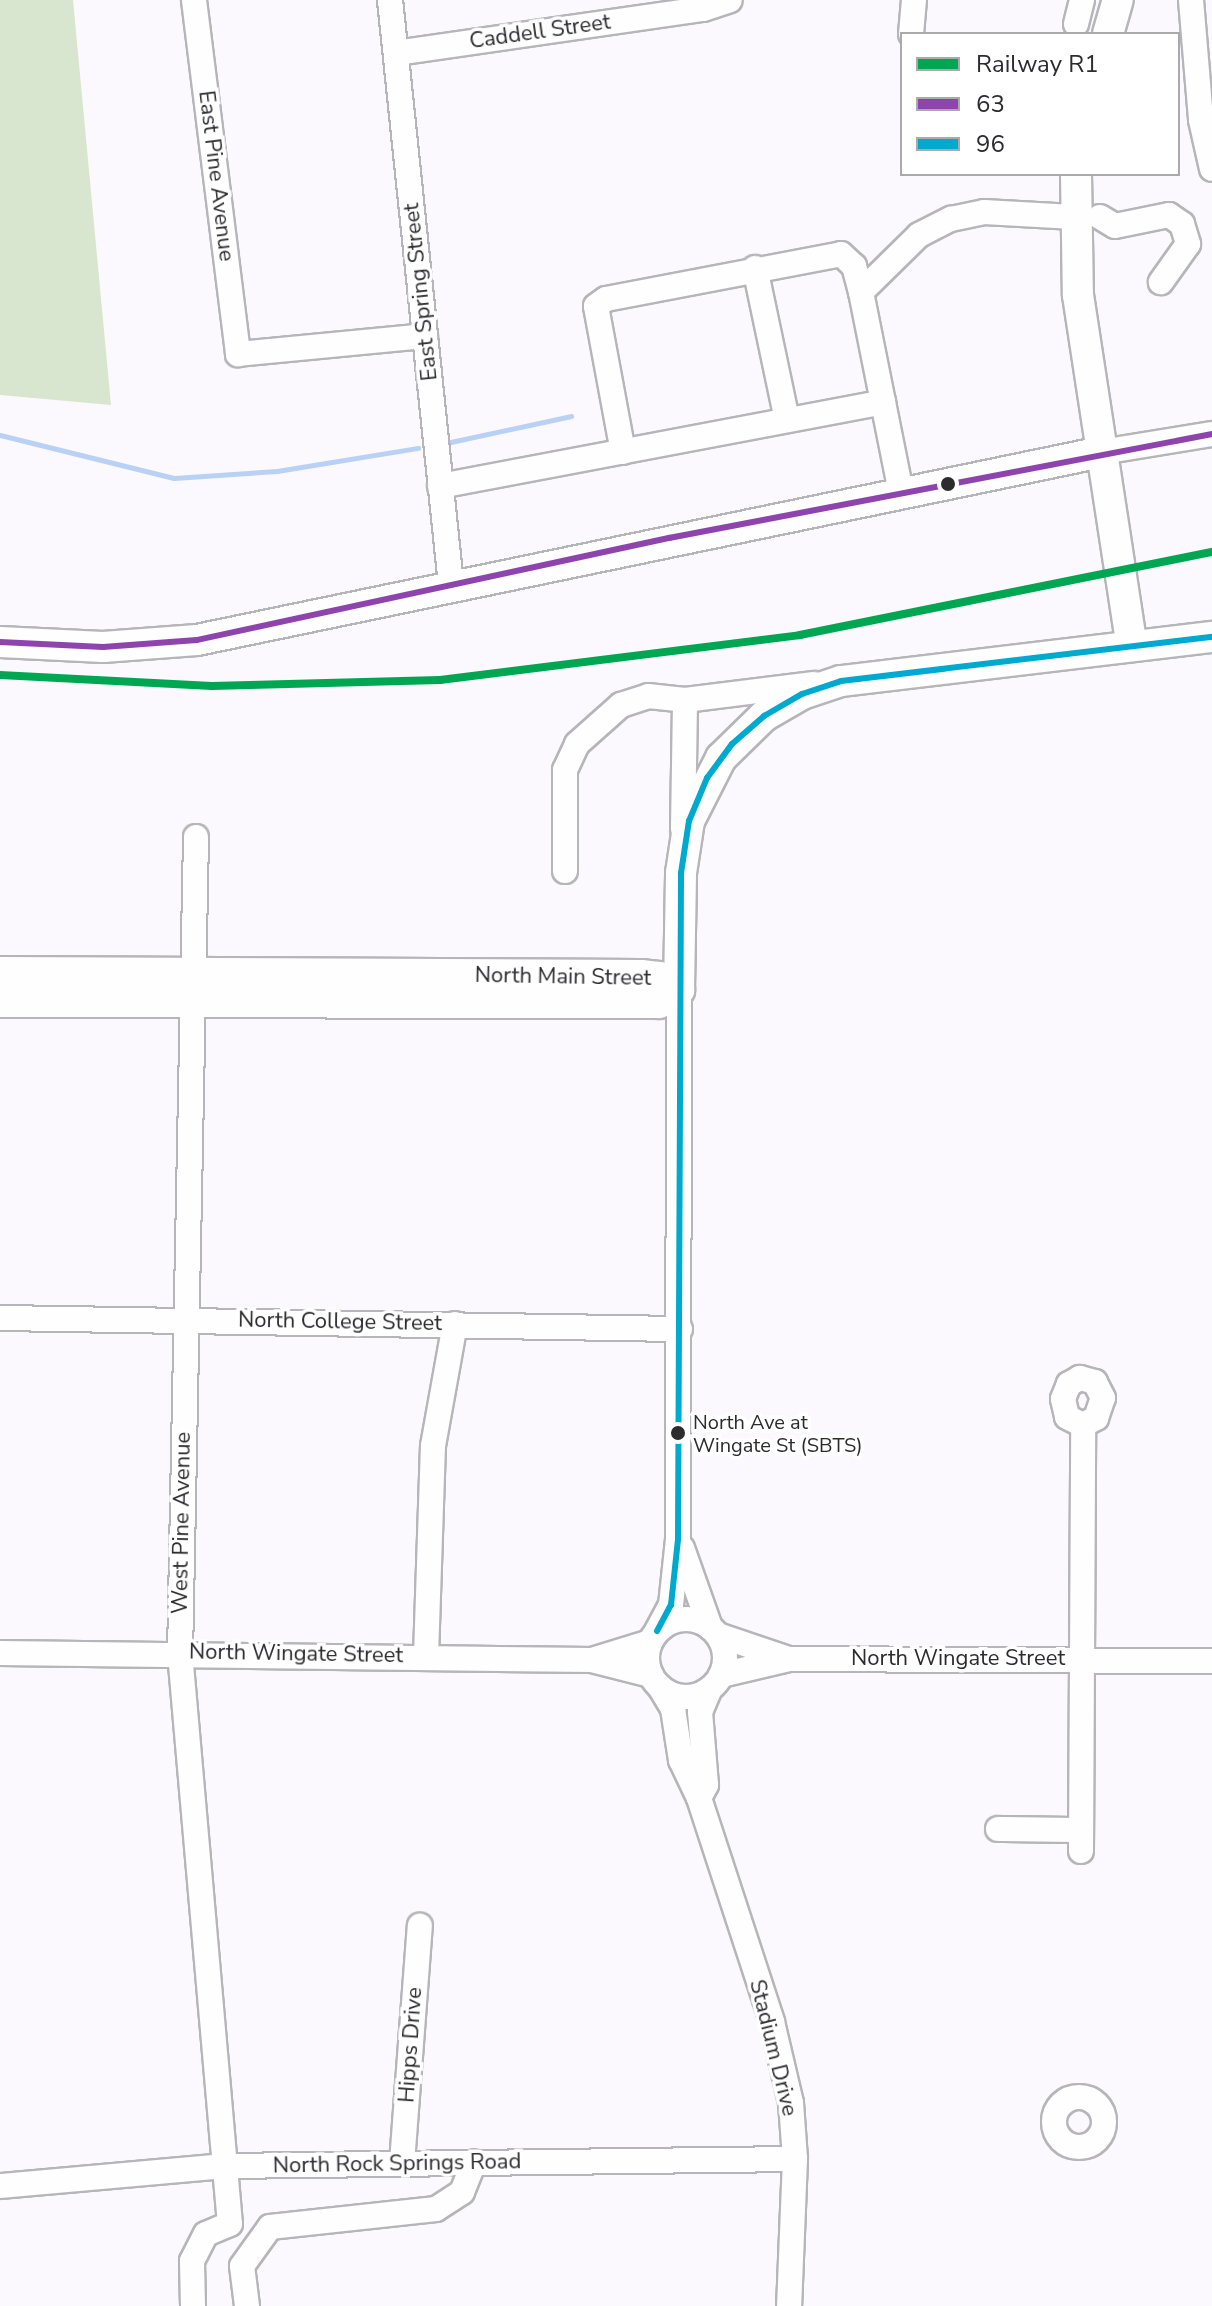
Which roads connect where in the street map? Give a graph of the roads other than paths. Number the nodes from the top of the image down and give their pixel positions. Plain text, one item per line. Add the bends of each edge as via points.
1 (194, 0) edge
2 (390, 0) edge
3 (730, 0) edge
4 (914, 0) edge
5 (1118, 0) edge
6 (1199, 6) edge
7 (911, 32) edge
8 (1109, 32) edge
9 (396, 53) junction
10 (1197, 120) edge
11 (1212, 169) edge
12 (1077, 176) edge
13 (1087, 217) junction
14 (755, 268) junction
15 (1161, 282) dead end
16 (861, 292) junction
17 (425, 336) junction
18 (883, 402) junction
19 (787, 420) junction
20 (1212, 434) edge
21 (623, 452) junction
22 (1102, 452) junction
23 (440, 486) junction
24 (901, 492) junction
25 (451, 584) junction
26 (1212, 637) edge
27 (0, 642) edge
28 (1132, 646) junction
29 (841, 681) junction
30 (685, 700) junction
31 (196, 837) dead end
32 (683, 848) junction
33 (565, 871) dead end
34 (0, 972) edge
35 (192, 989) junction
36 (679, 990) junction
37 (0, 1002) edge
38 (0, 1318) edge
39 (185, 1318) junction
40 (455, 1324) junction
41 (680, 1329) junction
42 (1083, 1425) dead end
43 (678, 1539) junction
44 (714, 1631) junction
45 (654, 1636) junction
46 (0, 1653) edge
47 (180, 1653) junction
48 (426, 1656) junction
49 (789, 1659) junction
50 (1079, 1659) junction
51 (592, 1660) junction
52 (1212, 1661) edge
53 (656, 1681) junction
54 (715, 1682) junction
55 (699, 1798) junction
56 (998, 1829) dead end
57 (420, 1926) dead end
58 (795, 2159) junction
59 (474, 2162) junction
60 (402, 2163) junction
61 (224, 2166) junction
62 (0, 2186) edge
63 (230, 2224) junction
64 (252, 2248) junction
65 (193, 2306) edge
66 (247, 2306) edge
67 (789, 2306) edge

1 - 17 street, East Pine Avenue via 238,353
2 - 9 street, East Spring Street
3 - 9 street, Caddell Street via 703,9
4 - 7 street
5 - 8 main road
6 - 10 street
9 - 17 street, East Spring Street
10 - 11 street
12 - 13 main road
13 - 15 street via 1115,226 1169,215 1182,224 1188,244
13 - 16 street via 984,212 951,219 919,235
13 - 22 main road via 1078,295
14 - 16 street via 841,254 854,266
14 - 19 street
14 - 21 street via 596,306
16 - 18 street
17 - 23 street, East Spring Street
18 - 19 street
18 - 24 street
19 - 21 street
20 - 22 street
21 - 23 street
22 - 24 main road
22 - 28 main road
23 - 25 street, East Spring Street
24 - 25 main road
25 - 27 main road via 174,644
26 - 28 main road
28 - 29 main road
29 - 30 street
29 - 32 main road via 782,704 732,744 697,800
30 - 32 street
30 - 33 street via 648,696 621,705 577,744 565,770
31 - 35 street
32 - 36 main road
34 - 35 main road, North Main Street
35 - 36 main road, North Main Street via 641,975 659,977
35 - 37 main road, North Main Street
35 - 39 street, West Pine Avenue
36 - 41 street
38 - 39 street, North College Street
39 - 40 street, North College Street
39 - 47 street, West Pine Avenue
40 - 41 street, North College Street
40 - 48 street via 433,1446
41 - 43 street
42 - 50 street
43 - 44 street
43 - 45 street via 671,1605
44 - 45 street via 677,1620
44 - 49 street, North Wingate Street
44 - 54 street via 725,1658
45 - 51 street, North Wingate Street
45 - 53 street
46 - 47 street, North Wingate Street
47 - 48 street, North Wingate Street
47 - 61 street, West Pine Avenue
48 - 51 street, North Wingate Street
49 - 50 street, North Wingate Street
49 - 54 street, North Wingate Street
50 - 52 street, North Wingate Street
50 - 56 street via 1081,1840
51 - 53 street, North Wingate Street
53 - 54 street via 685,1697
53 - 55 street, Stadium Drive via 673,1709 681,1760
54 - 55 street, Stadium Drive via 700,1712 706,1785
55 - 58 street, Stadium Drive via 772,2022 791,2103
57 - 60 street, Hipps Drive
58 - 59 street, North Rock Springs Road
58 - 67 street, Stadium Drive
59 - 60 street, North Rock Springs Road
59 - 64 street via 462,2192 436,2209 270,2227
60 - 61 street, North Rock Springs Road
61 - 62 street, North Rock Springs Road
61 - 63 street, West Pine Avenue
63 - 64 street
63 - 65 street via 206,2234 192,2261
64 - 66 street via 242,2266

